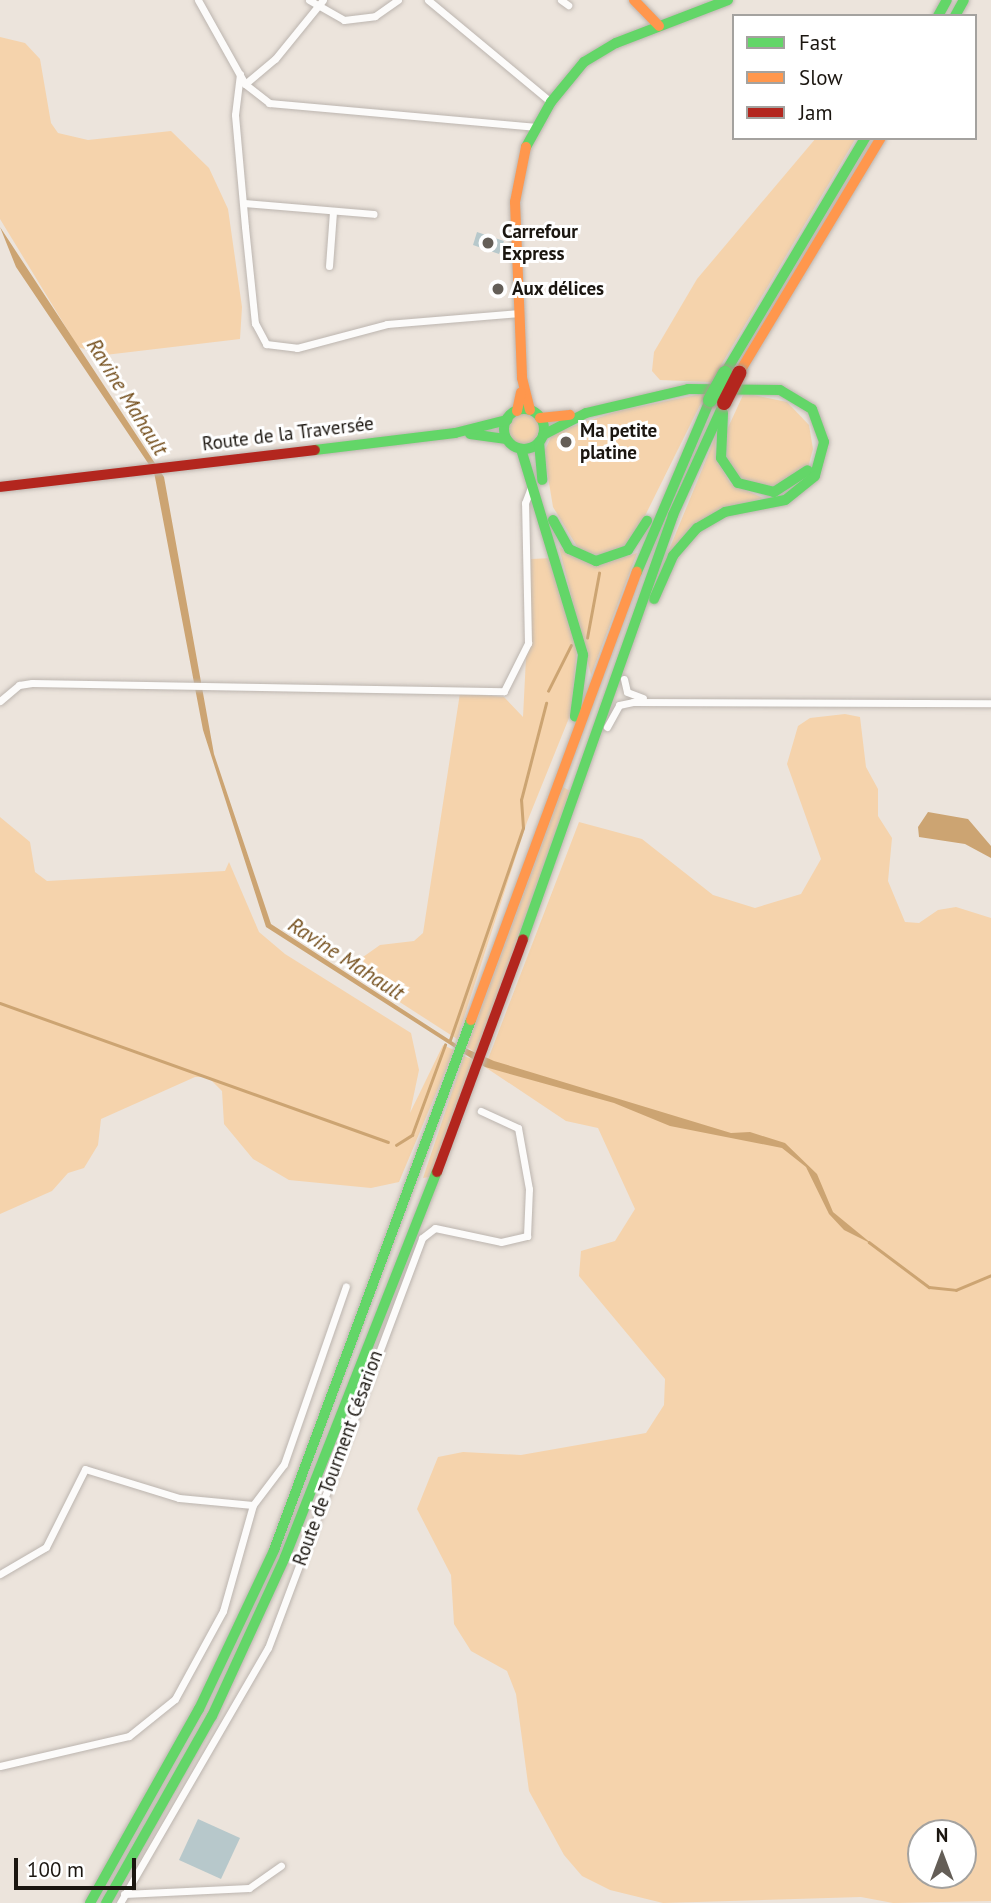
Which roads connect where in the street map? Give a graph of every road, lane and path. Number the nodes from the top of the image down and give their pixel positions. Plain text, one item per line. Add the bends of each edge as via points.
1 (198, 0) edge
2 (309, 0) edge
3 (323, 0) edge
4 (398, 0) edge
5 (428, 0) edge
6 (634, 0) edge
7 (728, 0) edge
8 (317, 8) junction
9 (659, 26) junction
10 (240, 74) junction
11 (245, 84) junction
12 (551, 102) junction
13 (537, 127) junction
14 (864, 140) edge
15 (880, 140) edge
16 (244, 202) junction
17 (333, 211) junction
18 (374, 214) dead end
19 (329, 267) dead end
20 (520, 313) junction
21 (732, 373) junction
22 (751, 390) junction
23 (717, 402) junction
24 (586, 413) junction
25 (523, 415) junction
26 (455, 433) junction
27 (507, 439) junction
28 (541, 439) junction
29 (521, 449) junction
30 (680, 461) junction
31 (535, 486) junction
32 (0, 488) edge
33 (624, 679) junction
34 (0, 701) edge
35 (661, 701) junction
36 (991, 703) edge
37 (607, 727) junction
38 (559, 779) junction
39 (538, 894) junction
40 (481, 1111) dead end
41 (346, 1286) dead end
42 (253, 1505) junction
43 (0, 1574) edge
44 (0, 1766) edge
45 (281, 1866) dead end
46 (124, 1894) junction
47 (90, 1903) edge
48 (106, 1903) edge
49 (120, 1903) edge

1 - 10 street
2 - 8 street
3 - 8 street
4 - 8 street via 362,19 334,18
5 - 12 street
6 - 9 main road
7 - 9 main road
8 - 11 street
9 - 12 main road via 592,56
10 - 11 street
10 - 16 street via 235,115
11 - 13 street via 258,98 286,106
12 - 13 main road
13 - 20 main road via 515,186
14 - 21 main road
15 - 21 main road
16 - 17 street
16 - 20 street via 255,323 262,341 272,348 307,347 404,321
17 - 18 street
17 - 19 street
20 - 25 main road
21 - 23 main road, bridge
22 - 23 main road via 793,403 813,428 811,464 792,485 762,492 731,476 720,451
22 - 24 main road via 668,391
22 - 33 main road via 792,393 812,409 823,433 821,464 800,492 725,512 688,537 663,572
23 - 30 main road
23 - 39 main road
24 - 25 main road, Route de la Traversée
24 - 28 main road
25 - 26 main road, Route de la Traversée
25 - 27 main road
25 - 28 main road
26 - 27 main road, Route de la Traversée
26 - 32 main road, Route de la Traversée
27 - 29 main road
28 - 29 main road
28 - 30 main road via 540,470 558,535 569,549 591,560 615,558 634,545
29 - 31 main road
30 - 38 main road
31 - 34 street via 524,503 528,643 504,691 25,683
31 - 38 main road via 584,662
33 - 35 street via 629,695
33 - 37 main road
35 - 36 street
35 - 37 street via 622,704
37 - 39 main road
38 - 47 main road via 268,1562 199,1709
39 - 48 main road via 475,1073 250,1641
40 - 46 street, Route de Tourment Césarion via 518,1128 529,1189 527,1236 500,1242 435,1228 422,1238 268,1647
41 - 42 street via 284,1464
42 - 43 street via 179,1498 85,1469 46,1547
42 - 44 street via 223,1611 166,1709 144,1728 117,1740
45 - 46 street via 249,1888
46 - 49 street, Route de Tourment Césarion

